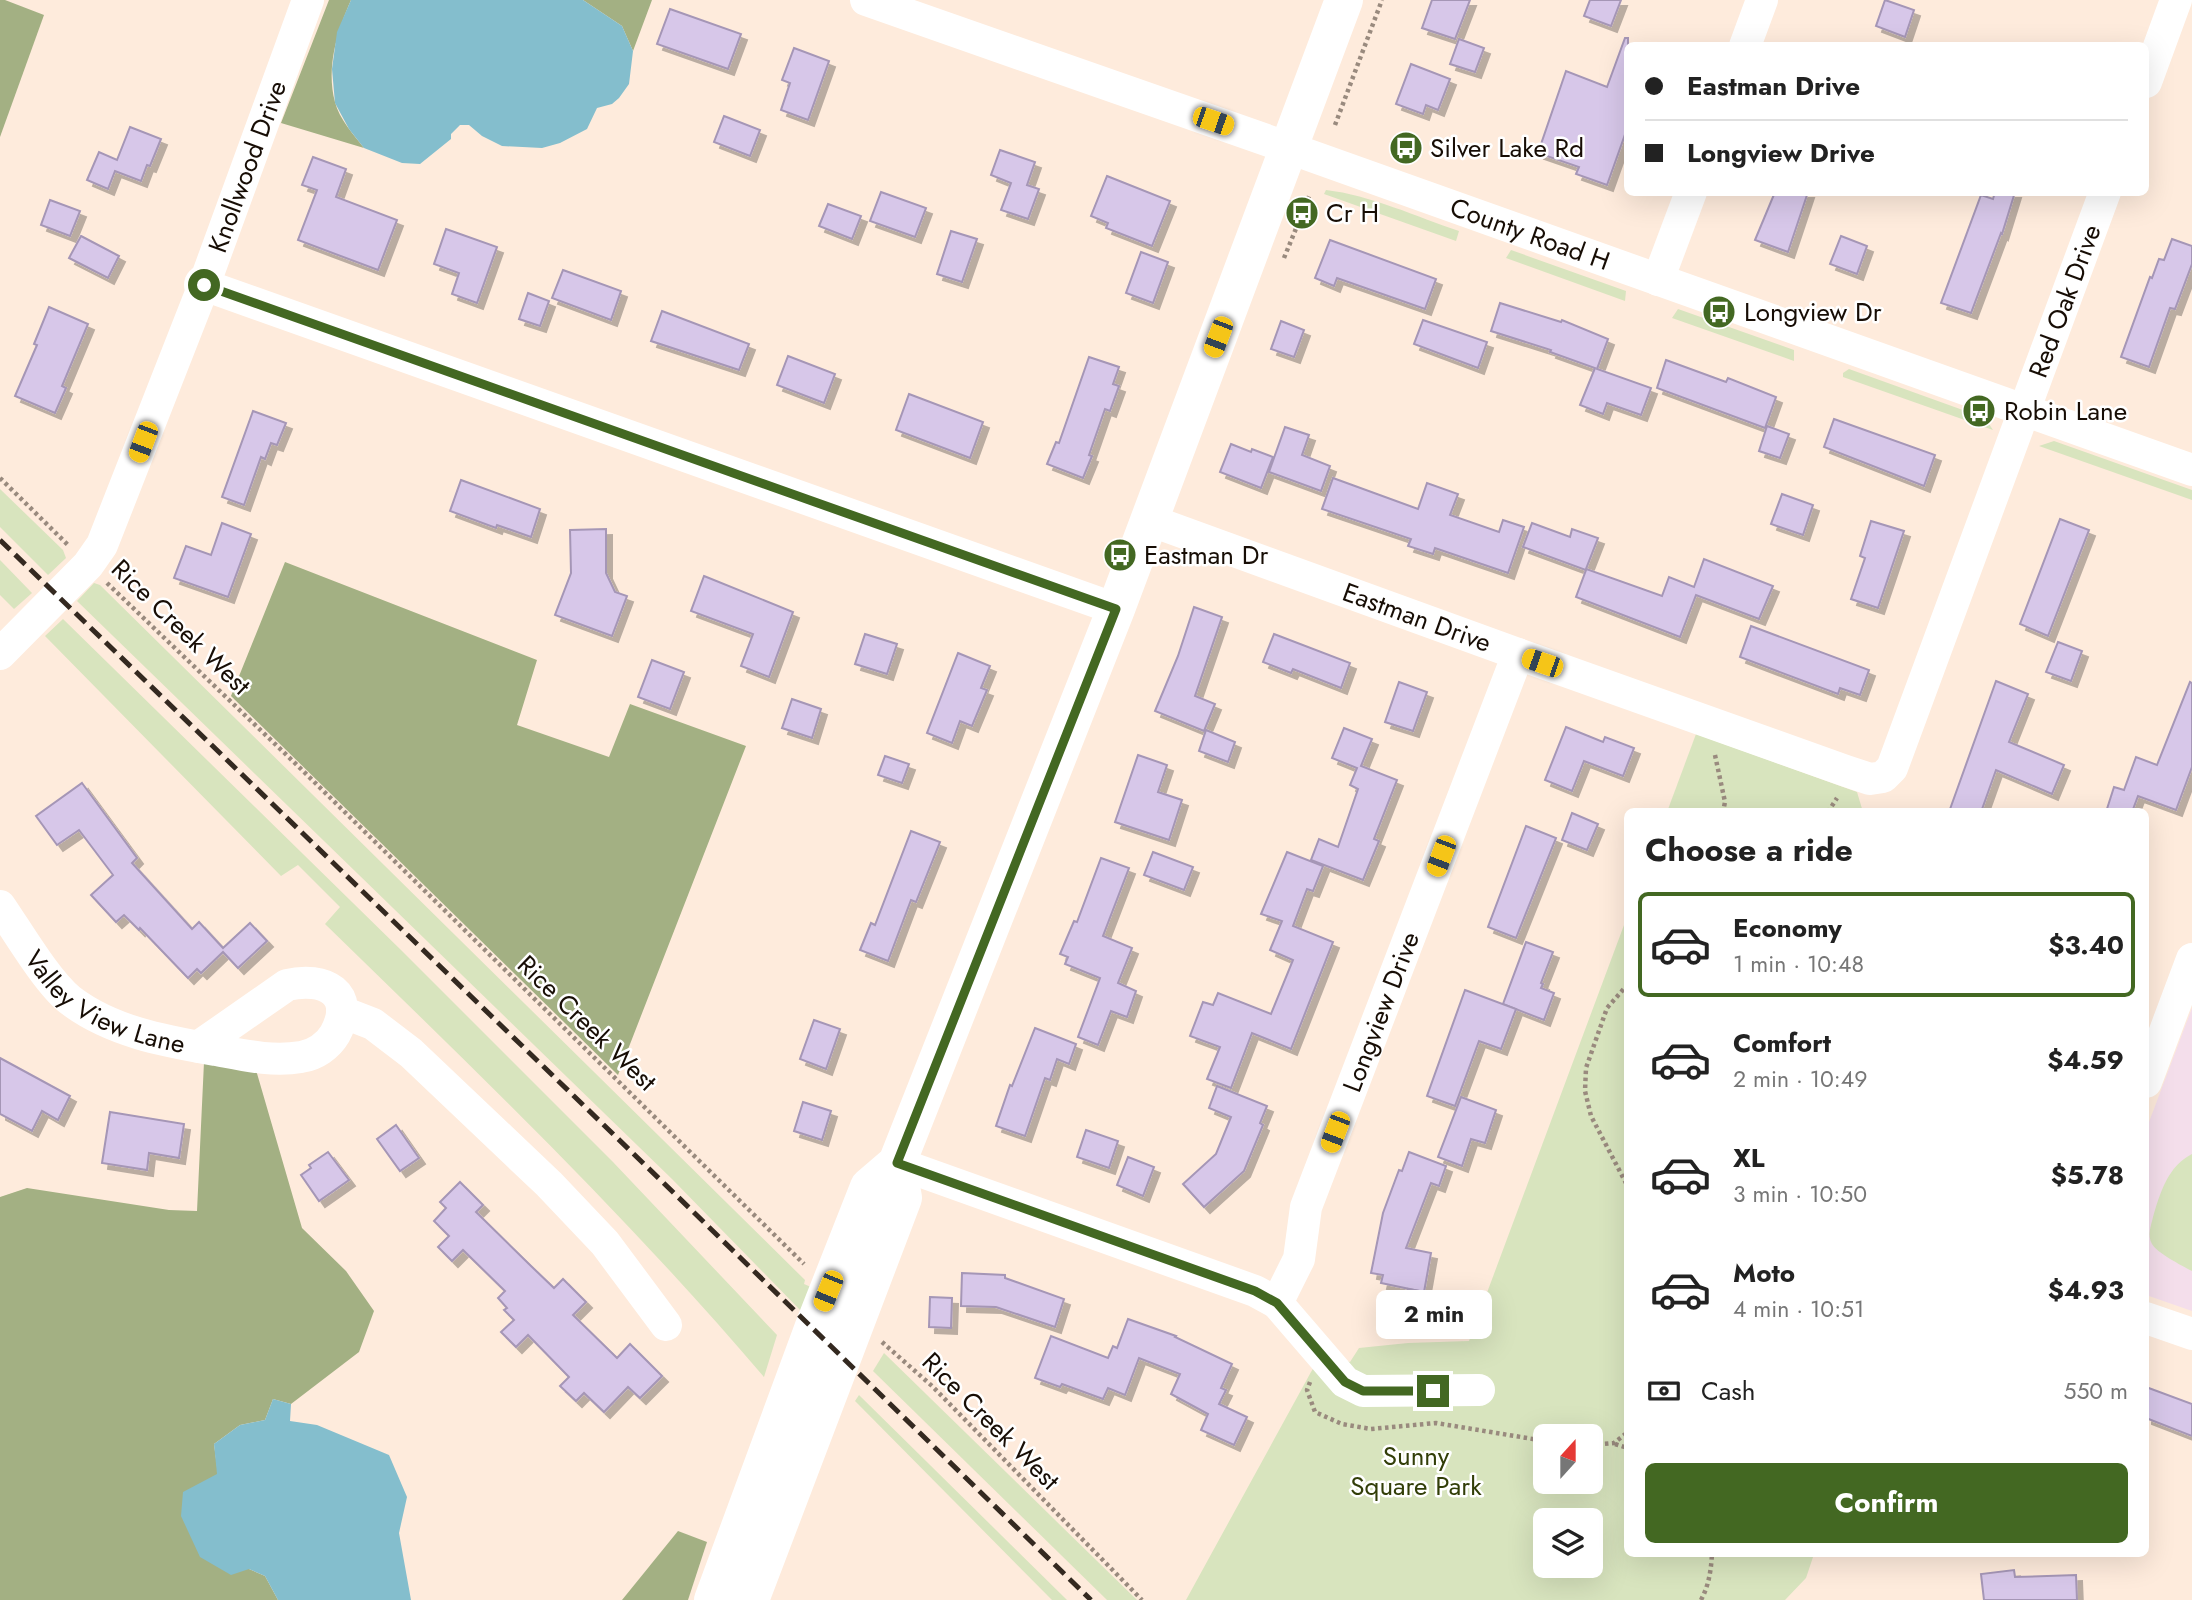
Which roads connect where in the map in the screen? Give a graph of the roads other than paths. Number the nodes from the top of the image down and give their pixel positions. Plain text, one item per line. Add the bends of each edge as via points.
1 (308, 0) edge
2 (866, 0) edge
3 (1344, 0) edge
4 (1762, 0) edge
5 (2176, 0) edge
6 (913, 8) edge
7 (1746, 42) edge
8 (2149, 74) edge
9 (1289, 148) junction
10 (1690, 196) edge
11 (2104, 196) edge
12 (1658, 280) junction
13 (204, 285) junction
14 (2025, 411) junction
15 (2192, 470) edge
16 (1149, 520) junction
17 (1116, 609) junction
18 (0, 654) edge
19 (1518, 654) junction
20 (0, 906) edge
21 (2192, 959) edge
22 (342, 1012) junction
23 (198, 1047) junction
24 (2149, 1074) edge
25 (897, 1163) junction
26 (1277, 1303) junction
27 (2149, 1319) edge
28 (666, 1325) dead end
29 (2192, 1334) edge
30 (1479, 1390) dead end
31 (713, 1600) edge
32 (750, 1600) edge

1 - 13 street, Knollwood Drive
2 - 6 street, County Road H
3 - 9 main road
4 - 7 street
5 - 8 street
6 - 9 street, County Road H
9 - 12 street, County Road H
9 - 16 main road
10 - 12 street
11 - 14 street, Red Oak Drive
12 - 14 street, County Road H
13 - 17 street
13 - 18 street, Knollwood Drive via 102,545
14 - 15 street, County Road H
14 - 19 street, Eastman Drive via 1892,768 1883,777 1870,779
16 - 17 main road
16 - 19 street, Eastman Drive
17 - 25 main road
19 - 26 street, Longview Drive via 1306,1208 1299,1259
20 - 23 street, Valley View Lane via 68,999 112,1024
21 - 24 street
22 - 23 street, Valley View Lane via 339,1026 324,1048 302,1057 259,1058
22 - 23 street, Valley View Lane via 336,992 303,981 287,985
22 - 28 street via 373,1024 411,1053 549,1184 605,1243
25 - 26 street via 1255,1291
25 - 31 main road via 869,1187
25 - 32 main road via 903,1198
26 - 30 street via 1345,1382 1363,1391
27 - 29 street

